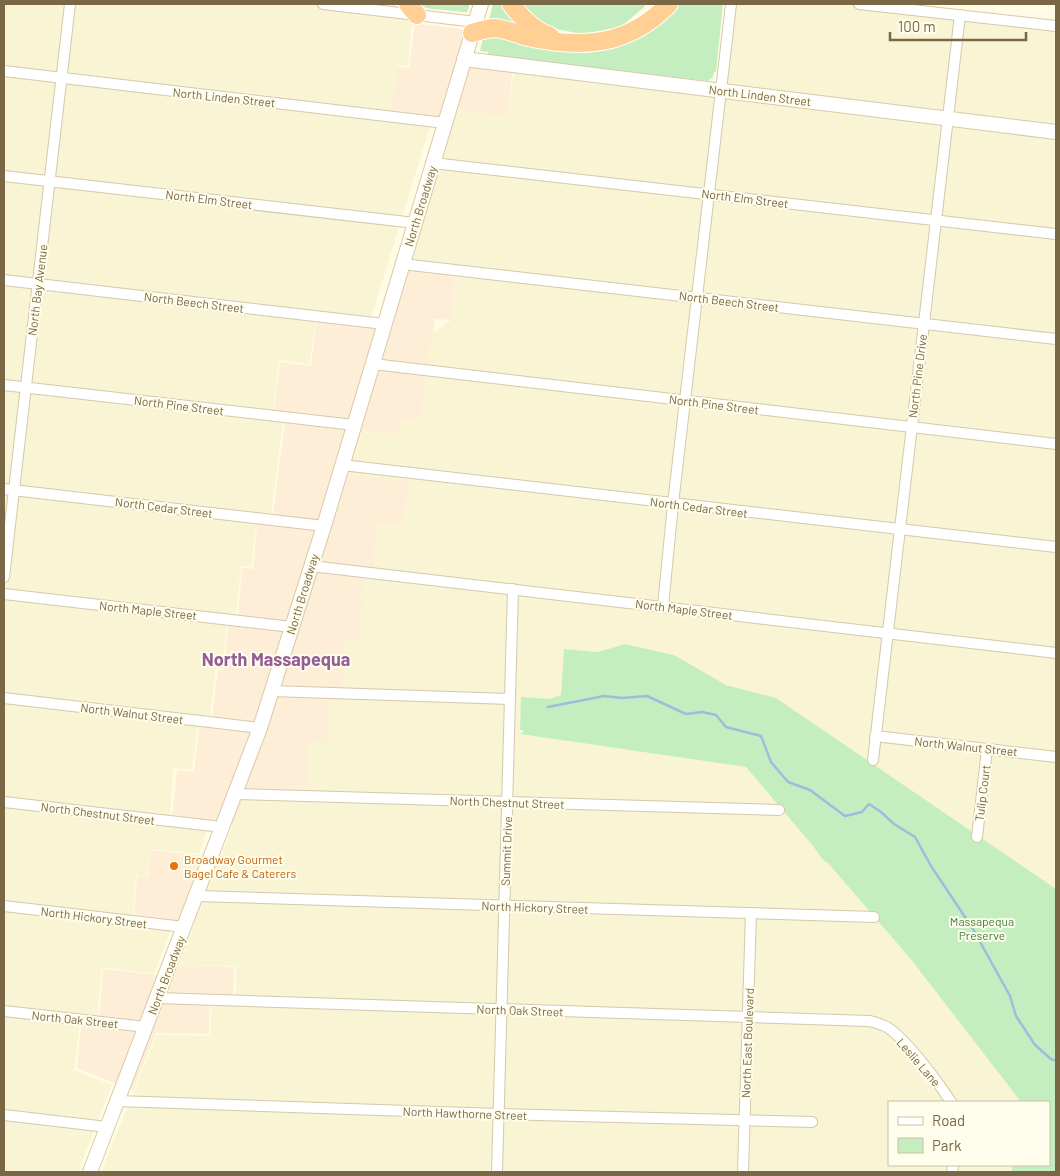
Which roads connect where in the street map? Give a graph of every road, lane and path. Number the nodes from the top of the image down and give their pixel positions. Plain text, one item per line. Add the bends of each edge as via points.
1 (70, 4) edge
2 (323, 4) edge
3 (481, 4) edge
4 (511, 4) edge
5 (652, 4) edge
6 (669, 4) edge
7 (731, 4) edge
8 (859, 4) edge
9 (412, 9) edge
10 (960, 15) junction
11 (1056, 26) edge
12 (474, 27) junction
13 (464, 59) junction
14 (4, 72) edge
15 (62, 78) junction
16 (721, 91) junction
17 (948, 118) junction
18 (445, 123) junction
19 (1056, 132) edge
20 (433, 162) junction
21 (4, 176) edge
22 (50, 181) junction
23 (708, 194) junction
24 (936, 221) junction
25 (415, 223) junction
26 (1056, 234) edge
27 (402, 264) junction
28 (4, 280) edge
29 (38, 284) junction
30 (697, 298) junction
31 (384, 324) junction
32 (924, 324) junction
33 (1056, 339) edge
34 (372, 364) junction
35 (4, 385) edge
36 (26, 387) junction
37 (685, 400) junction
38 (354, 425) junction
39 (912, 427) junction
40 (1056, 444) edge
41 (342, 465) junction
42 (9, 490) edge
43 (673, 504) junction
44 (324, 526) junction
45 (899, 530) junction
46 (1056, 547) edge
47 (311, 566) junction
48 (4, 577) edge
49 (514, 590) junction
50 (4, 594) edge
51 (663, 606) junction
52 (292, 626) junction
53 (888, 632) junction
54 (1056, 653) edge
55 (272, 691) junction
56 (4, 698) edge
57 (510, 698) junction
58 (260, 728) junction
59 (875, 736) junction
60 (987, 749) junction
61 (1056, 756) edge
62 (873, 760) dead end
63 (235, 794) junction
64 (4, 802) edge
65 (507, 802) junction
66 (778, 810) dead end
67 (222, 827) junction
68 (977, 837) dead end
69 (196, 896) junction
70 (4, 906) edge
71 (504, 906) junction
72 (751, 913) junction
73 (874, 917) dead end
74 (184, 927) junction
75 (157, 998) junction
76 (501, 1010) junction
77 (4, 1011) edge
78 (748, 1017) junction
79 (883, 1026) joint
80 (146, 1027) junction
81 (117, 1101) junction
82 (949, 1101) edge
83 (498, 1114) junction
84 (4, 1115) edge
85 (745, 1121) junction
86 (812, 1122) dead end
87 (107, 1127) junction
88 (90, 1172) edge
89 (496, 1172) edge
90 (743, 1172) edge

1 - 15 street, North Bay Avenue
2 - 9 street
3 - 12 main road, North Broadway
4 - 5 highway via 537,31 554,37 598,39 628,28
6 - 12 highway via 638,28 602,42 572,44
7 - 16 street
8 - 10 street
9 - 12 street
10 - 11 street
10 - 17 street, North Pine Drive
12 - 13 main road, North Broadway
13 - 16 main road, North Linden Street
13 - 18 main road, North Broadway
14 - 15 street, North Linden Street
15 - 18 street, North Linden Street
15 - 22 street, North Bay Avenue
16 - 17 main road, North Linden Street
16 - 23 street
17 - 19 main road, North Linden Street
17 - 24 street, North Pine Drive
18 - 20 main road, North Broadway
20 - 23 street, North Elm Street
20 - 25 main road, North Broadway
21 - 22 street, North Elm Street
22 - 25 street, North Elm Street
22 - 29 street, North Bay Avenue
23 - 24 street, North Elm Street
23 - 30 street
24 - 26 street, North Elm Street
24 - 32 street, North Pine Drive
25 - 27 main road, North Broadway
27 - 30 street, North Beech Street
27 - 31 main road, North Broadway
28 - 29 street, North Beech Street
29 - 31 street, North Beech Street
29 - 36 street, North Bay Avenue
30 - 32 street, North Beech Street
30 - 37 street
31 - 34 main road, North Broadway
32 - 33 street, North Beech Street
32 - 39 street, North Pine Drive
34 - 37 street, North Pine Street
34 - 38 main road, North Broadway
35 - 36 street, North Pine Street
36 - 38 street, North Pine Street
36 - 42 street, North Bay Avenue
37 - 39 street, North Pine Street
37 - 43 street
38 - 41 main road, North Broadway
39 - 40 street, North Pine Street
39 - 45 street, North Pine Drive
41 - 43 street, North Cedar Street
41 - 44 main road, North Broadway
42 - 44 street, North Cedar Street
42 - 48 street, North Bay Avenue
43 - 45 street, North Cedar Street
43 - 51 street
44 - 47 main road, North Broadway
45 - 46 street, North Cedar Street
45 - 53 street, North Pine Drive
47 - 49 street, North Maple Street
47 - 52 main road, North Broadway
49 - 51 street, North Maple Street
49 - 57 street, Summit Drive
50 - 52 street, North Maple Street
51 - 53 street, North Maple Street
52 - 55 main road, North Broadway
53 - 54 street, North Maple Street
53 - 59 street, North Pine Drive
55 - 57 street
55 - 58 main road, North Broadway
56 - 58 street, North Walnut Street
57 - 65 street, Summit Drive
58 - 63 main road, North Broadway
59 - 60 street, North Walnut Street
59 - 62 street, North Pine Drive
60 - 61 street, North Walnut Street
60 - 68 street, Tulip Court
63 - 65 street, North Chestnut Street
63 - 67 main road, North Broadway
64 - 67 street, North Chestnut Street
65 - 66 street, North Chestnut Street
65 - 71 street, Summit Drive
67 - 69 main road, North Broadway
69 - 71 street, North Hickory Street
69 - 74 main road, North Broadway
70 - 74 street, North Hickory Street
71 - 72 street, North Hickory Street
71 - 76 street, Summit Drive
72 - 73 street, North Hickory Street
72 - 78 street, North East Boulevard
74 - 75 main road, North Broadway
75 - 76 street, North Oak Street
75 - 80 main road, North Broadway
76 - 78 street, North Oak Street
76 - 83 street, Summit Drive
77 - 80 street, North Oak Street
78 - 79 street, North Oak Street via 869,1021
78 - 85 street, North East Boulevard
79 - 82 street, Leslie Lane via 898,1037 923,1065
80 - 81 main road, North Broadway
81 - 83 street, North Hawthorne Street
81 - 87 main road, North Broadway
83 - 85 street, North Hawthorne Street
83 - 89 street, Summit Drive
84 - 87 street
85 - 86 street, North Hawthorne Street
85 - 90 street, North East Boulevard
87 - 88 main road, North Broadway

